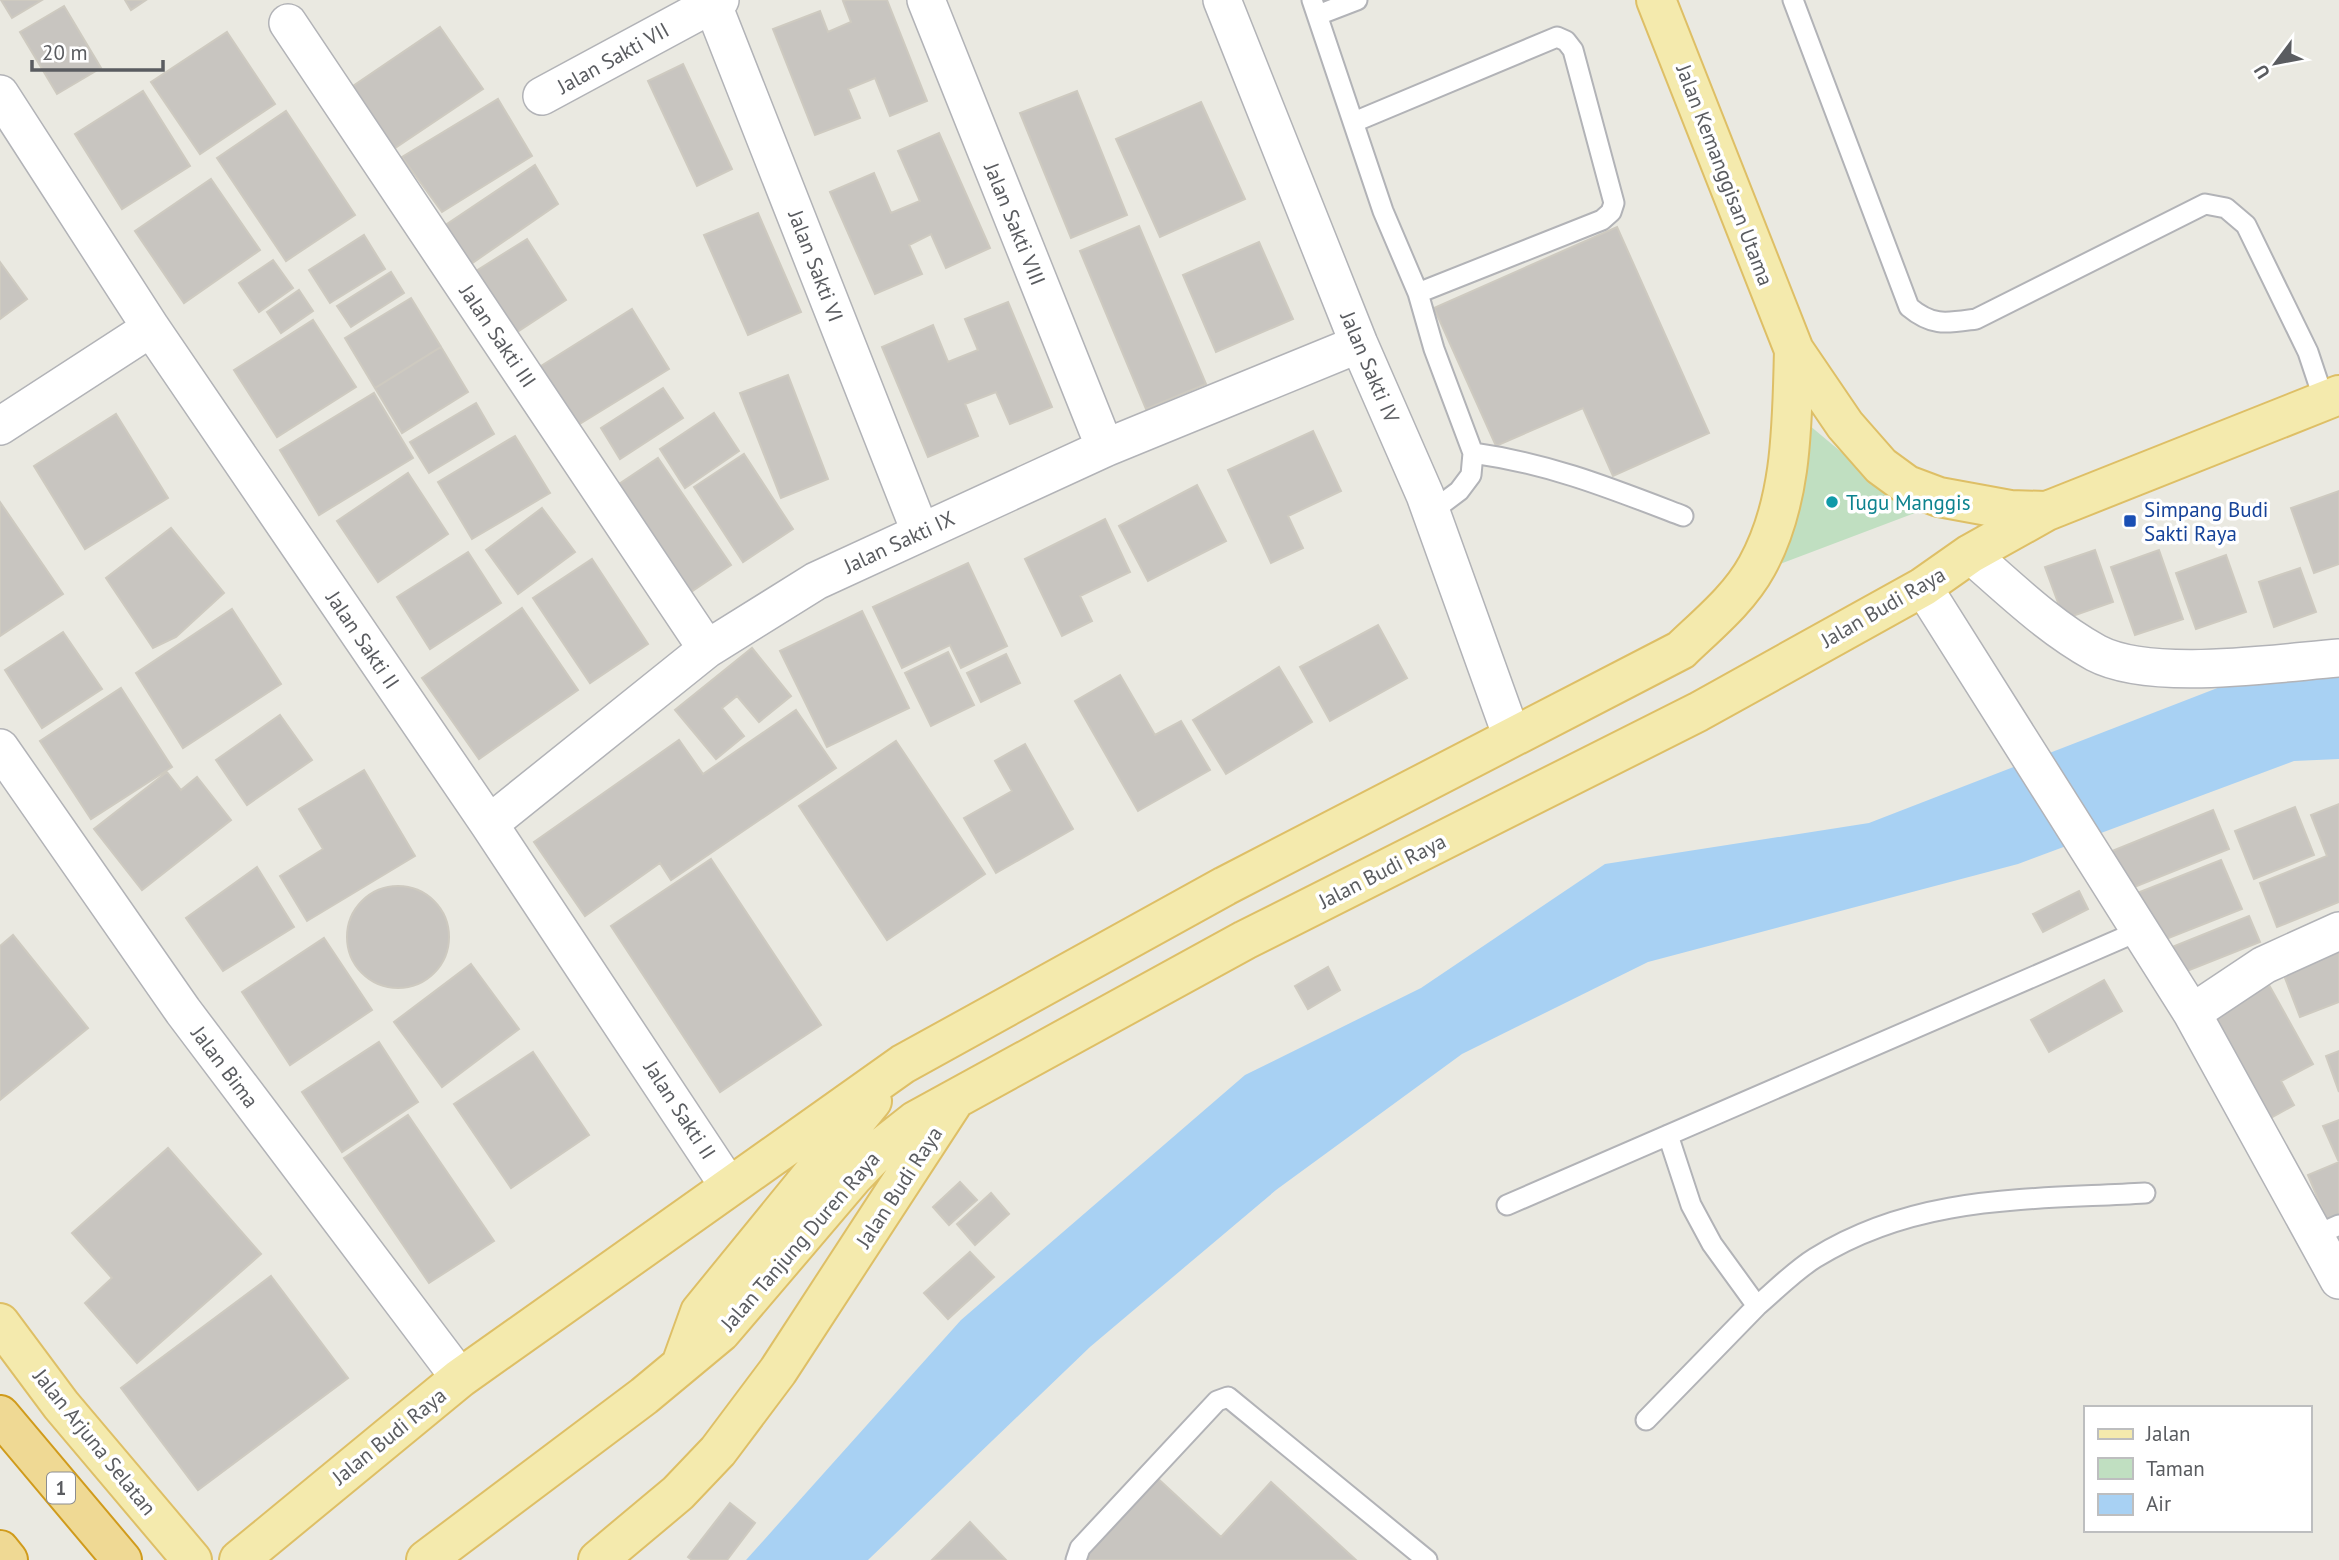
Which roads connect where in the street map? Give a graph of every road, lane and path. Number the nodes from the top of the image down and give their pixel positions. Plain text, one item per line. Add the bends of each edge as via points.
1 (926, 0) edge
2 (1222, 0) edge
3 (1357, 0) edge
4 (1656, 0) edge
5 (1793, 0) edge
6 (714, 1) edge
7 (1315, 7) edge
8 (288, 23) dead end
9 (0, 94) edge
10 (542, 96) dead end
11 (1354, 122) junction
12 (1418, 293) junction
13 (151, 328) junction
14 (1359, 344) junction
15 (1794, 350) junction
16 (2332, 398) edge
17 (0, 426) edge
18 (1105, 448) junction
19 (1473, 453) junction
20 (2047, 510) junction
21 (1431, 512) junction
22 (1683, 516) dead end
23 (920, 531) junction
24 (1970, 554) junction
25 (1923, 587) junction
26 (1728, 605) joint
27 (707, 649) junction
28 (2339, 659) edge
29 (1512, 737) junction
30 (0, 748) edge
31 (489, 824) junction
32 (2141, 930) junction
33 (2339, 931) edge
34 (2192, 1013) junction
35 (902, 1064) junction
36 (955, 1099) junction
37 (1668, 1135) junction
38 (728, 1185) junction
39 (2145, 1193) dead end
40 (1507, 1205) dead end
41 (2327, 1231) edge
42 (2339, 1280) edge
43 (1757, 1306) junction
44 (0, 1323) edge
45 (682, 1362) junction
46 (460, 1378) junction
47 (0, 1415) edge
48 (1646, 1420) dead end
49 (0, 1550) edge
50 (9, 1560) edge
51 (122, 1560) edge
52 (192, 1560) edge
53 (239, 1560) edge
54 (426, 1560) edge
55 (598, 1560) edge
56 (1076, 1560) edge
57 (1427, 1560) edge

1 - 18 street, Jalan Sakti VIII
2 - 14 street, Jalan Sakti IV
3 - 7 lane
4 - 15 main road, Jalan Kemanggisan Utama
5 - 16 lane via 1909,307 1923,319 1943,324 1976,319 2205,204 2226,208 2246,225
6 - 10 street, Jalan Sakti VII
6 - 23 street, Jalan Sakti VI
7 - 11 lane
8 - 27 street, Jalan Sakti III
9 - 13 street, Jalan Sakti II
11 - 12 lane via 1383,211
11 - 12 lane via 1557,37 1573,50 1614,203 1611,212 1602,220
12 - 19 lane
13 - 17 street
13 - 31 street, Jalan Sakti II
14 - 18 street, Jalan Sakti IX
14 - 21 street, Jalan Sakti IV
15 - 20 main road, Jalan Kemanggisan Utama via 1845,425 1881,466 1907,485 1939,497 2010,510
15 - 26 main road, Jalan Kemanggisan Utama via 1786,479 1757,566
16 - 20 main road, Jalan Budi Raya
18 - 23 street, Jalan Sakti IX
19 - 21 lane via 1471,475 1459,491
19 - 22 lane via 1526,460 1573,474
20 - 24 main road, Jalan Budi Raya
21 - 29 street, Jalan Sakti IV
23 - 27 street, Jalan Sakti IX via 816,581
24 - 25 main road, Jalan Budi Raya
24 - 28 street via 2035,610 2098,654 2146,667
25 - 32 street
25 - 36 main road, Jalan Budi Raya via 1698,712 1245,940
26 - 29 main road, Jalan Budi Raya via 1681,650
27 - 31 street, Jalan Sakti IX
29 - 35 main road, Jalan Budi Raya via 1225,886
30 - 46 street, Jalan Bima via 183,1011
31 - 38 street, Jalan Sakti II
32 - 34 street
32 - 37 lane
33 - 34 street via 2264,965
34 - 41 street
35 - 38 main road, Jalan Budi Raya
35 - 45 main road, Jalan Tanjung Duren Raya via 699,1312
36 - 45 main road, Jalan Tanjung Duren Raya via 915,1121 882,1147 721,1332
36 - 55 main road, Jalan Budi Raya via 778,1371 718,1451 678,1493
37 - 40 lane
37 - 43 lane via 1691,1205 1712,1244
38 - 46 main road, Jalan Budi Raya
39 - 43 lane via 1961,1204 1879,1224 1813,1259
41 - 42 street
43 - 48 lane
44 - 52 main road, Jalan Arjuna Selatan via 61,1405
45 - 54 main road, Jalan Tanjung Duren Raya via 644,1396
46 - 53 main road, Jalan Budi Raya
47 - 51 highway, 1
49 - 50 highway
56 - 57 lane via 1080,1548 1217,1401 1227,1396

